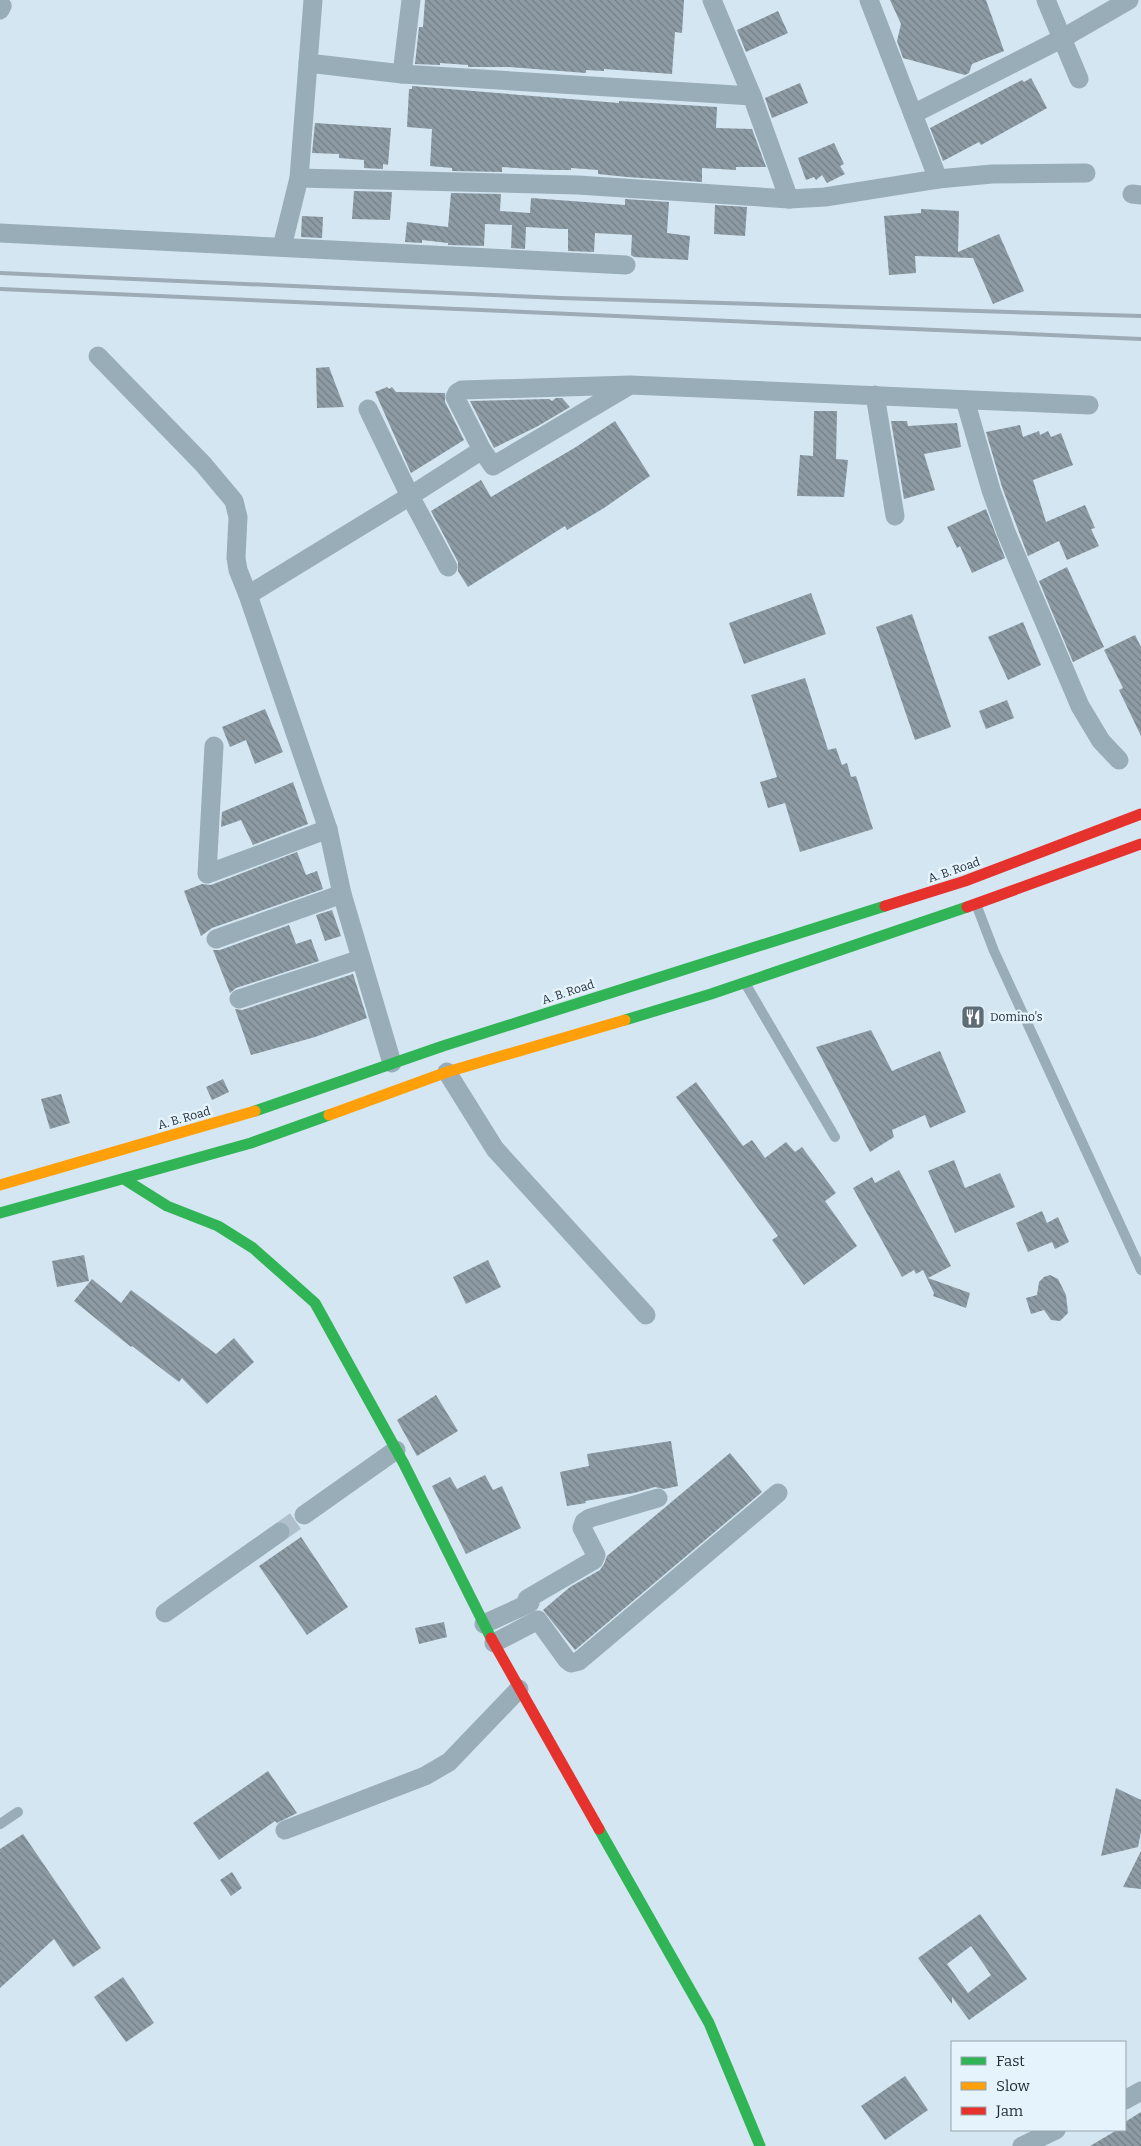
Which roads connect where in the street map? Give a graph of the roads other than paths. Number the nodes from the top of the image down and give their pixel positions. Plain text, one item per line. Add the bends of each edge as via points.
1 (313, 0) edge
2 (411, 0) edge
3 (712, 0) edge
4 (869, 0) edge
5 (1046, 0) edge
6 (1129, 0) edge
7 (0, 4) edge
8 (0, 10) edge
9 (1063, 38) junction
10 (308, 63) junction
11 (402, 74) junction
12 (1079, 79) dead end
13 (752, 96) junction
14 (913, 114) junction
15 (1086, 174) dead end
16 (299, 178) junction
17 (938, 179) junction
18 (789, 199) junction
19 (0, 234) edge
20 (282, 247) junction
21 (626, 265) dead end
22 (98, 356) dead end
23 (630, 385) junction
24 (875, 395) junction
25 (966, 400) junction
26 (1089, 405) dead end
27 (368, 408) dead end
28 (482, 450) junction
29 (410, 496) junction
30 (895, 516) dead end
31 (448, 567) dead end
32 (248, 595) junction
33 (214, 746) dead end
34 (1119, 760) dead end
35 (1141, 814) edge
36 (328, 829) junction
37 (1141, 844) edge
38 (342, 894) junction
39 (976, 904) junction
40 (216, 939) dead end
41 (361, 959) junction
42 (745, 982) junction
43 (239, 999) dead end
44 (392, 1063) junction
45 (447, 1072) junction
46 (835, 1137) dead end
47 (151, 1157) junction
48 (124, 1179) junction
49 (0, 1185) edge
50 (0, 1213) edge
51 (1141, 1270) edge
52 (646, 1315) dead end
53 (396, 1450) junction
54 (778, 1493) dead end
55 (658, 1498) dead end
56 (304, 1515) tunnel mouth
57 (280, 1532) tunnel mouth
58 (534, 1611) junction
59 (164, 1613) dead end
60 (484, 1624) junction
61 (494, 1643) junction
62 (519, 1689) junction
63 (18, 1812) dead end
64 (0, 1824) edge
65 (285, 1830) dead end
66 (1141, 2092) edge
67 (1126, 2100) edge
68 (1054, 2131) edge
69 (760, 2146) edge
70 (1022, 2146) edge

1 - 10 street
2 - 11 street
3 - 13 street
4 - 14 street
5 - 9 street
6 - 9 street
7 - 8 street
9 - 12 street
9 - 14 street
10 - 11 street
10 - 16 street
11 - 13 street
13 - 18 street
14 - 17 street
15 - 17 street via 992,174
16 - 18 street via 578,185
16 - 20 street
17 - 18 street via 825,197
19 - 20 street
20 - 21 street
22 - 32 street via 203,464 234,501 238,517 236,558
23 - 24 street
23 - 28 street via 493,466
23 - 28 street via 462,390 455,398
24 - 25 street
24 - 30 street
25 - 26 street
25 - 34 street via 1006,532 1080,706 1102,742
27 - 29 street
28 - 29 street
29 - 31 street
29 - 32 street
32 - 36 street
33 - 36 street via 207,874
35 - 44 main road, A. B. Road via 965,881
36 - 38 street
37 - 39 main road, A. B. Road
38 - 40 street
38 - 41 street
39 - 42 main road, A. B. Road
39 - 51 lane via 994,951
41 - 43 street
41 - 44 street
42 - 45 main road, A. B. Road
42 - 46 lane
44 - 47 main road, A. B. Road via 245,1115 168,1137
45 - 47 main road, A. B. Road via 251,1143 176,1165
45 - 52 street via 495,1149
47 - 48 main road, A. B. Road
47 - 49 main road, A. B. Road
48 - 50 main road, A. B. Road
48 - 53 main road via 167,1206 218,1226 253,1248 315,1303
53 - 56 street
53 - 60 main road
54 - 58 street via 579,1661 571,1663 567,1660
55 - 58 street via 584,1522 582,1528 596,1555 594,1560 527,1599
57 - 59 street
58 - 60 street
58 - 61 street
60 - 61 main road
61 - 62 main road
62 - 65 street via 444,1765 425,1776
62 - 69 main road via 709,2023
63 - 64 lane
66 - 67 street
68 - 70 street

